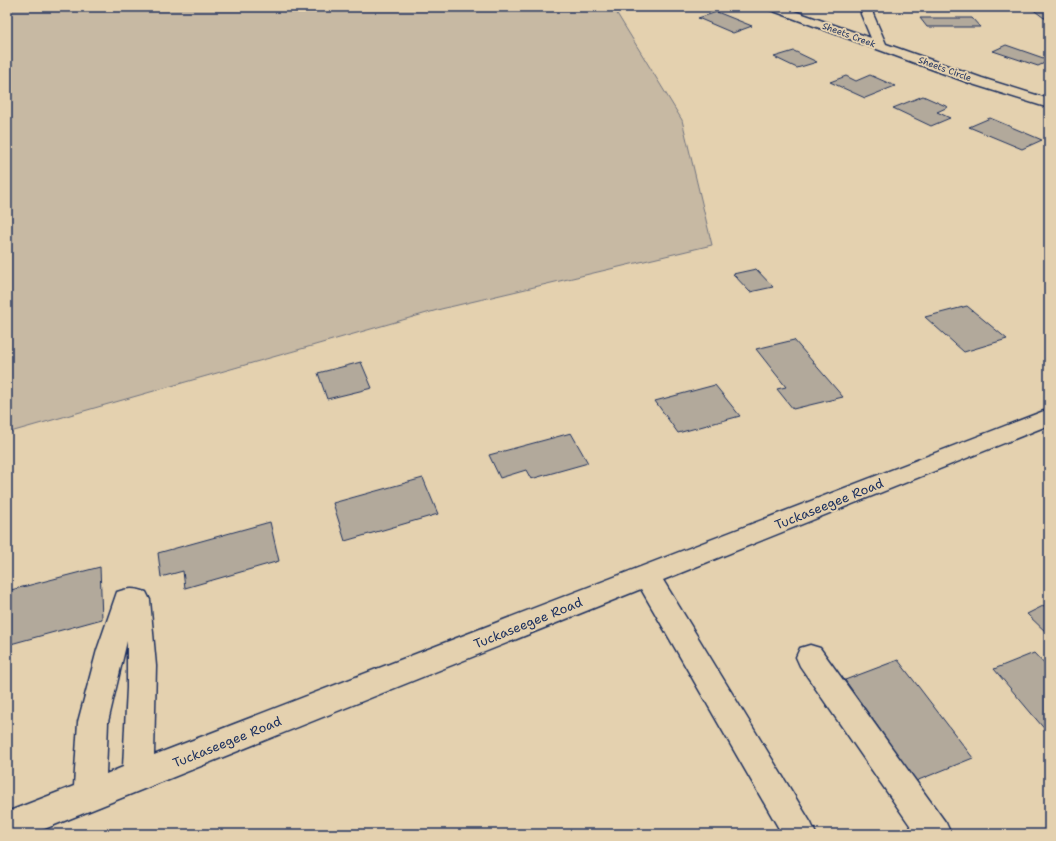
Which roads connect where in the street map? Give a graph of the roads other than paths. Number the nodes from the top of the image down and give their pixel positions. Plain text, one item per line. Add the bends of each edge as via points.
1 (772, 7) edge
2 (867, 7) edge
3 (881, 46) junction
4 (1049, 104) edge
5 (1049, 417) edge
6 (647, 576) junction
7 (810, 657) dead end
8 (138, 777) junction
9 (89, 796) junction
10 (8, 830) edge
11 (800, 834) edge
12 (935, 834) edge

1 - 3 street, Sheets Creek
2 - 3 street via 867,14
3 - 4 street, Sheets Circle
5 - 6 street, Tuckaseegee Road
6 - 8 street, Tuckaseegee Road
6 - 11 street
7 - 12 street
8 - 9 street, Tuckaseegee Road
8 - 9 street via 142,684 140,621 137,600 126,600 93,722
9 - 10 street, Tuckaseegee Road

